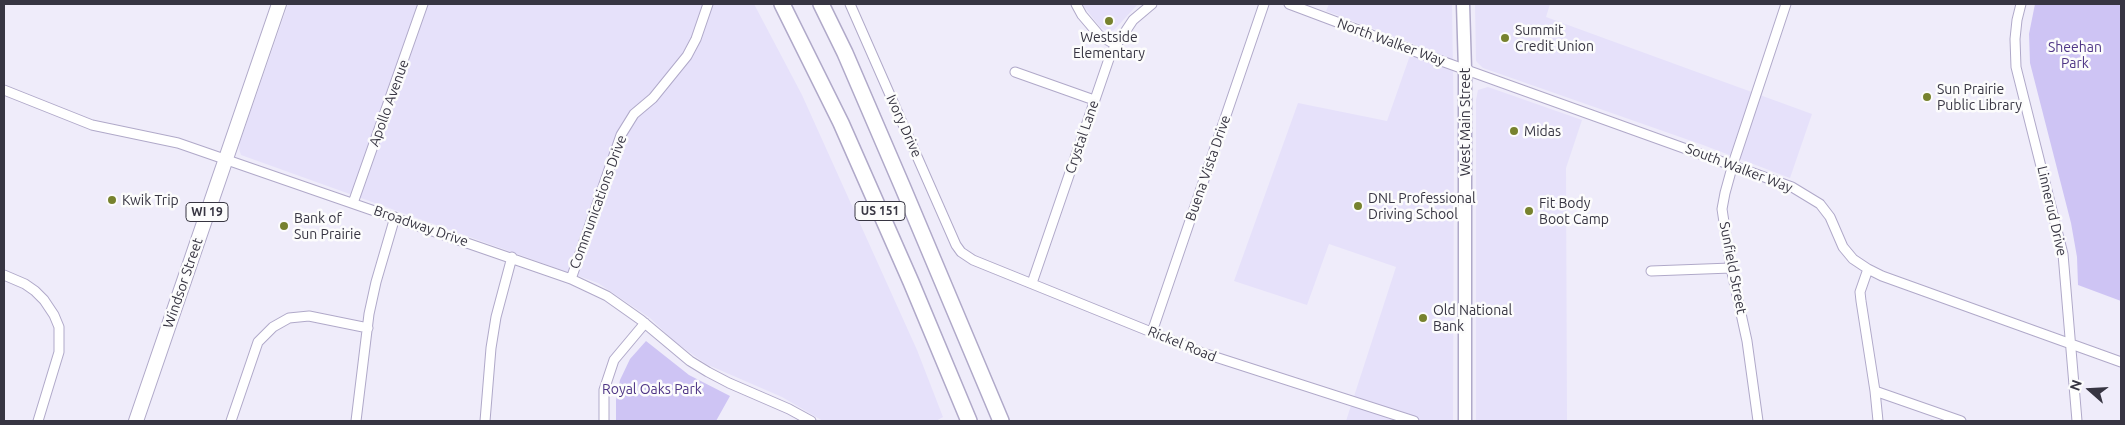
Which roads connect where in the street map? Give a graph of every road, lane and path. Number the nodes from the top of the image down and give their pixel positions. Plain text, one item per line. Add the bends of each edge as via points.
1 (279, 4) edge
2 (423, 4) edge
3 (708, 4) edge
4 (782, 4) edge
5 (821, 4) edge
6 (850, 4) edge
7 (1076, 4) edge
8 (1152, 4) edge
9 (1264, 4) edge
10 (1289, 4) edge
11 (1463, 4) edge
12 (1786, 4) edge
13 (2021, 4) edge
14 (1116, 45) junction
15 (1465, 70) junction
16 (1015, 72) dead end
17 (4, 90) edge
18 (1094, 100) junction
19 (225, 160) junction
20 (1733, 164) junction
21 (353, 203) junction
22 (394, 217) junction
23 (959, 248) joint
24 (512, 257) junction
25 (1731, 268) junction
26 (1868, 269) junction
27 (1650, 271) dead end
28 (4, 276) edge
29 (571, 279) junction
30 (1032, 283) junction
31 (645, 323) junction
32 (368, 328) junction
33 (1152, 332) junction
34 (2071, 344) junction
35 (2121, 362) edge
36 (1875, 391) junction
37 (38, 421) edge
38 (136, 421) edge
39 (231, 421) edge
40 (356, 421) edge
41 (485, 421) edge
42 (604, 421) edge
43 (811, 421) edge
44 (969, 421) edge
45 (1001, 421) edge
46 (1414, 421) edge
47 (1465, 421) edge
48 (1758, 421) edge
49 (1878, 421) edge
50 (1961, 421) edge
51 (2077, 421) edge

1 - 19 main road, Windsor Street / WI 19
2 - 21 street, Apollo Avenue
3 - 29 street, Communications Drive via 687,56 653,98 634,114 621,135
4 - 44 highway, US 151 via 892,238
5 - 45 highway, US 151
6 - 23 street, Ivory Drive
7 - 14 street via 1099,35
8 - 14 street, Crystal Lane via 1133,20
9 - 33 street, Buena Vista Drive
10 - 15 street, North Walker Way
11 - 15 main road, West Main Street
12 - 20 street, Sunfield Street
13 - 34 street, Linnerud Drive via 2015,39 2017,73 2059,233
14 - 18 street, Crystal Lane
15 - 20 street, South Walker Way
15 - 47 main road, West Main Street
16 - 18 street
17 - 19 street, Broadway Drive via 92,124 160,138
18 - 30 street, Crystal Lane
19 - 21 street, Broadway Drive
19 - 38 main road, Windsor Street / WI 19
20 - 25 street, Sunfield Street via 1722,209
20 - 26 street, South Walker Way via 1792,187 1820,204 1830,217 1843,247
21 - 22 street, Broadway Drive
22 - 24 street, Broadway Drive
22 - 32 street via 376,282
23 - 30 street, Rickel Road via 973,260
24 - 29 street, Broadway Drive
24 - 41 street via 496,317
25 - 27 street
25 - 48 street, Sunfield Street via 1748,341
26 - 34 street, South Walker Way
26 - 36 street via 1860,292
28 - 37 street via 25,284 44,300 58,327 60,352
29 - 31 street, Broadway Drive via 607,296
30 - 33 street, Rickel Road
31 - 42 street via 614,360 604,390
31 - 43 street, Broadway Drive via 708,372 790,408
32 - 39 street via 309,316 289,318 273,327 258,342
32 - 40 street
33 - 46 street, Rickel Road via 1226,361
34 - 35 street, South Walker Way
34 - 51 street, Linnerud Drive
36 - 49 street
36 - 50 street

